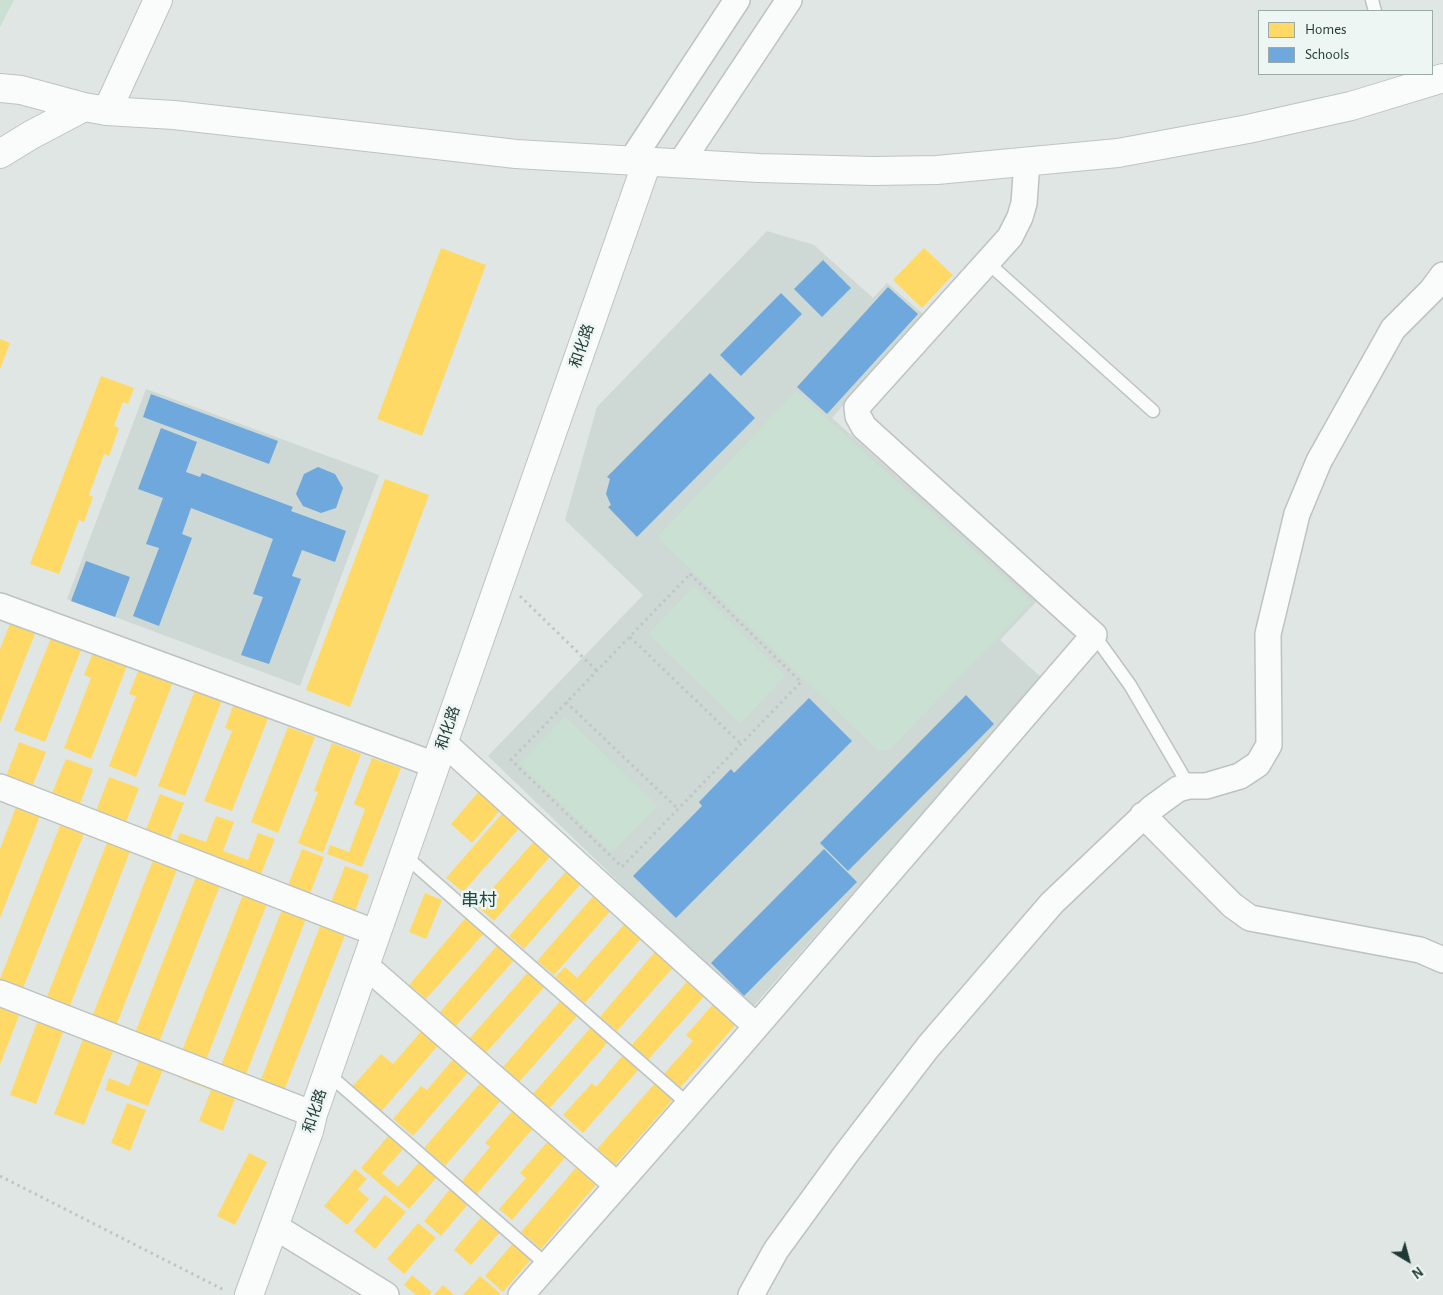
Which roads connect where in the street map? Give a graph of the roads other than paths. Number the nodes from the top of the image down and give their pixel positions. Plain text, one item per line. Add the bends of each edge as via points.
1 (158, 0) edge
2 (737, 0) edge
3 (789, 0) edge
4 (1443, 78) edge
5 (5, 95) edge
6 (95, 109) junction
7 (0, 154) edge
8 (639, 161) junction
9 (1027, 162) junction
10 (680, 164) junction
11 (987, 262) junction
12 (1443, 275) edge
13 (1153, 411) dead end
14 (0, 606) edge
15 (1094, 634) junction
16 (439, 753) junction
17 (1189, 786) junction
18 (0, 787) edge
19 (1144, 815) junction
20 (404, 855) junction
21 (376, 933) junction
22 (1443, 960) edge
23 (365, 965) junction
24 (0, 993) edge
25 (756, 1026) junction
26 (327, 1073) junction
27 (688, 1104) junction
28 (313, 1114) junction
29 (617, 1186) junction
30 (274, 1226) junction
31 (547, 1265) junction
32 (250, 1295) edge
33 (386, 1295) edge
34 (521, 1295) edge
35 (751, 1295) edge

1 - 6 main road
2 - 8 street
3 - 10 street
4 - 9 main road via 1399,86 1351,106 1248,129 1118,153
5 - 6 main road
6 - 7 main road via 31,135
6 - 8 main road via 516,154
8 - 10 main road
8 - 16 main road, 和化路
9 - 10 main road via 937,170 873,171
9 - 11 street via 1020,217 1010,236
11 - 13 lane
11 - 15 street via 857,407 858,416 864,427
12 - 17 street via 1393,329 1319,461 1297,514 1268,634 1269,745 1266,752 1258,764 1240,776 1206,786
14 - 16 street
15 - 17 lane via 1130,685
15 - 25 street
16 - 20 main road, 和化路
16 - 25 street
17 - 19 street via 1178,789
18 - 21 street
19 - 22 street via 1232,906 1250,918 1420,950
19 - 35 street via 1052,903 928,1046 776,1250
20 - 21 main road, 和化路
20 - 27 lane
21 - 23 main road, 和化路
23 - 26 main road, 和化路
23 - 29 street
24 - 28 street
25 - 27 street
26 - 28 main road, 和化路
26 - 31 lane
27 - 29 street
28 - 30 main road, 和化路
29 - 31 street
30 - 32 main road, 和化路
30 - 33 street
31 - 34 street

